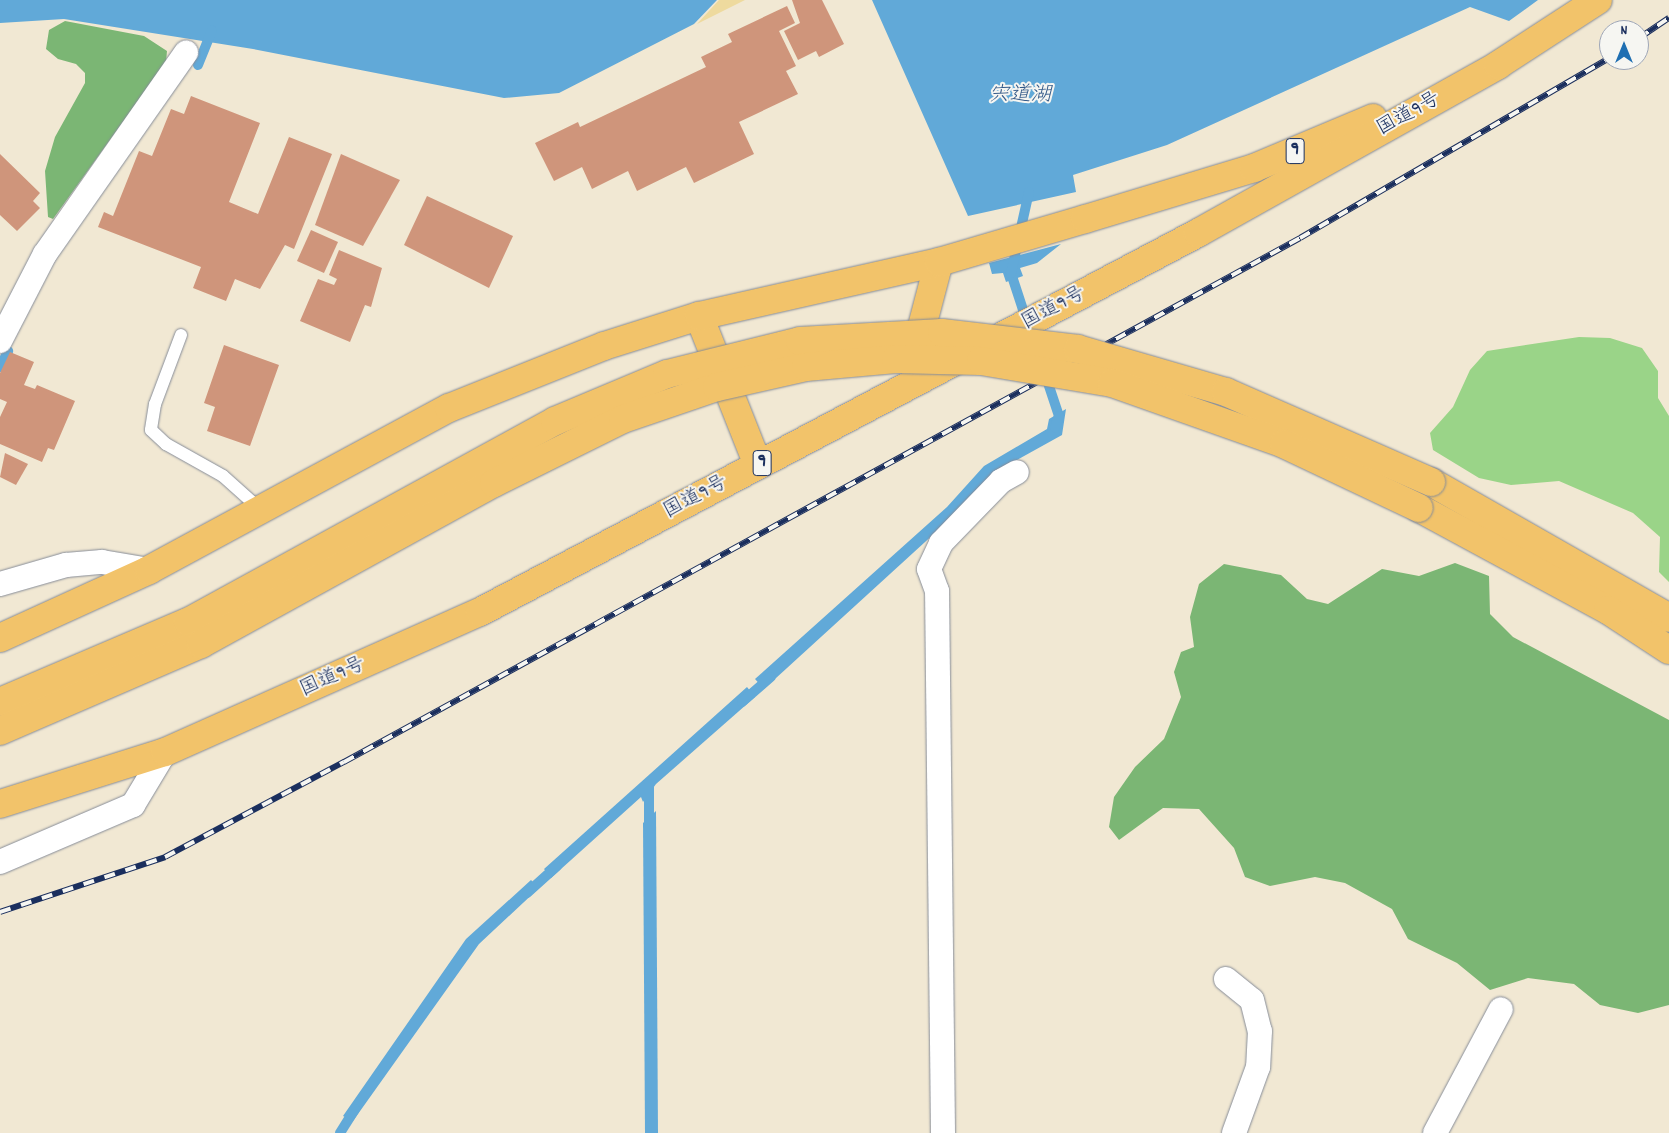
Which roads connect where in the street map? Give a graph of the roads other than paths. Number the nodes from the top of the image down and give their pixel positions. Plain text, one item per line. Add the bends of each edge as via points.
1 (1598, 0) edge
2 (186, 53) dead end
3 (1498, 65) junction
4 (939, 262) junction
5 (699, 316) junction
6 (181, 336) dead end
7 (0, 341) edge
8 (906, 387) junction
9 (758, 465) junction
10 (1017, 472) dead end
11 (261, 510) junction
12 (149, 570) junction
13 (0, 584) edge
14 (1669, 618) edge
15 (0, 638) edge
16 (1669, 650) edge
17 (0, 702) edge
18 (0, 730) edge
19 (165, 752) junction
20 (0, 804) edge
21 (0, 862) edge
22 (1226, 979) dead end
23 (1501, 1009) dead end
24 (943, 1133) edge
25 (1234, 1133) edge
26 (1435, 1133) edge

1 - 3 highway, 国道9号 / 9
2 - 7 street via 45,254
3 - 4 highway, 国道9号 / 9 via 1254,168
3 - 8 highway, 国道9号 / 9 via 1198,233
4 - 5 highway, 国道9号 / 9
4 - 8 highway
5 - 9 highway
5 - 11 highway, 国道9号 / 9 via 604,346 449,408
6 - 11 lane via 155,404 151,430 156,438 223,476
8 - 9 highway, 国道9号 / 9
9 - 19 highway, 国道9号 / 9 via 480,612
10 - 24 street via 1001,481 941,544 929,569 937,590
11 - 12 highway, 国道9号 / 9
12 - 13 street via 102,562 66,565
12 - 15 highway, 国道9号 / 9
14 - 17 highway, bridge via 1431,482 1226,392 1078,348 942,333 800,341 667,374 555,421 188,622
16 - 18 highway, bridge via 1608,610 1419,508 1235,424 1103,381 1025,366 947,359 806,367 717,387 616,423 494,483 201,644
19 - 20 highway, 国道9号 / 9
19 - 21 street via 133,805
22 - 25 street via 1252,1000 1261,1040 1258,1067
23 - 26 street

